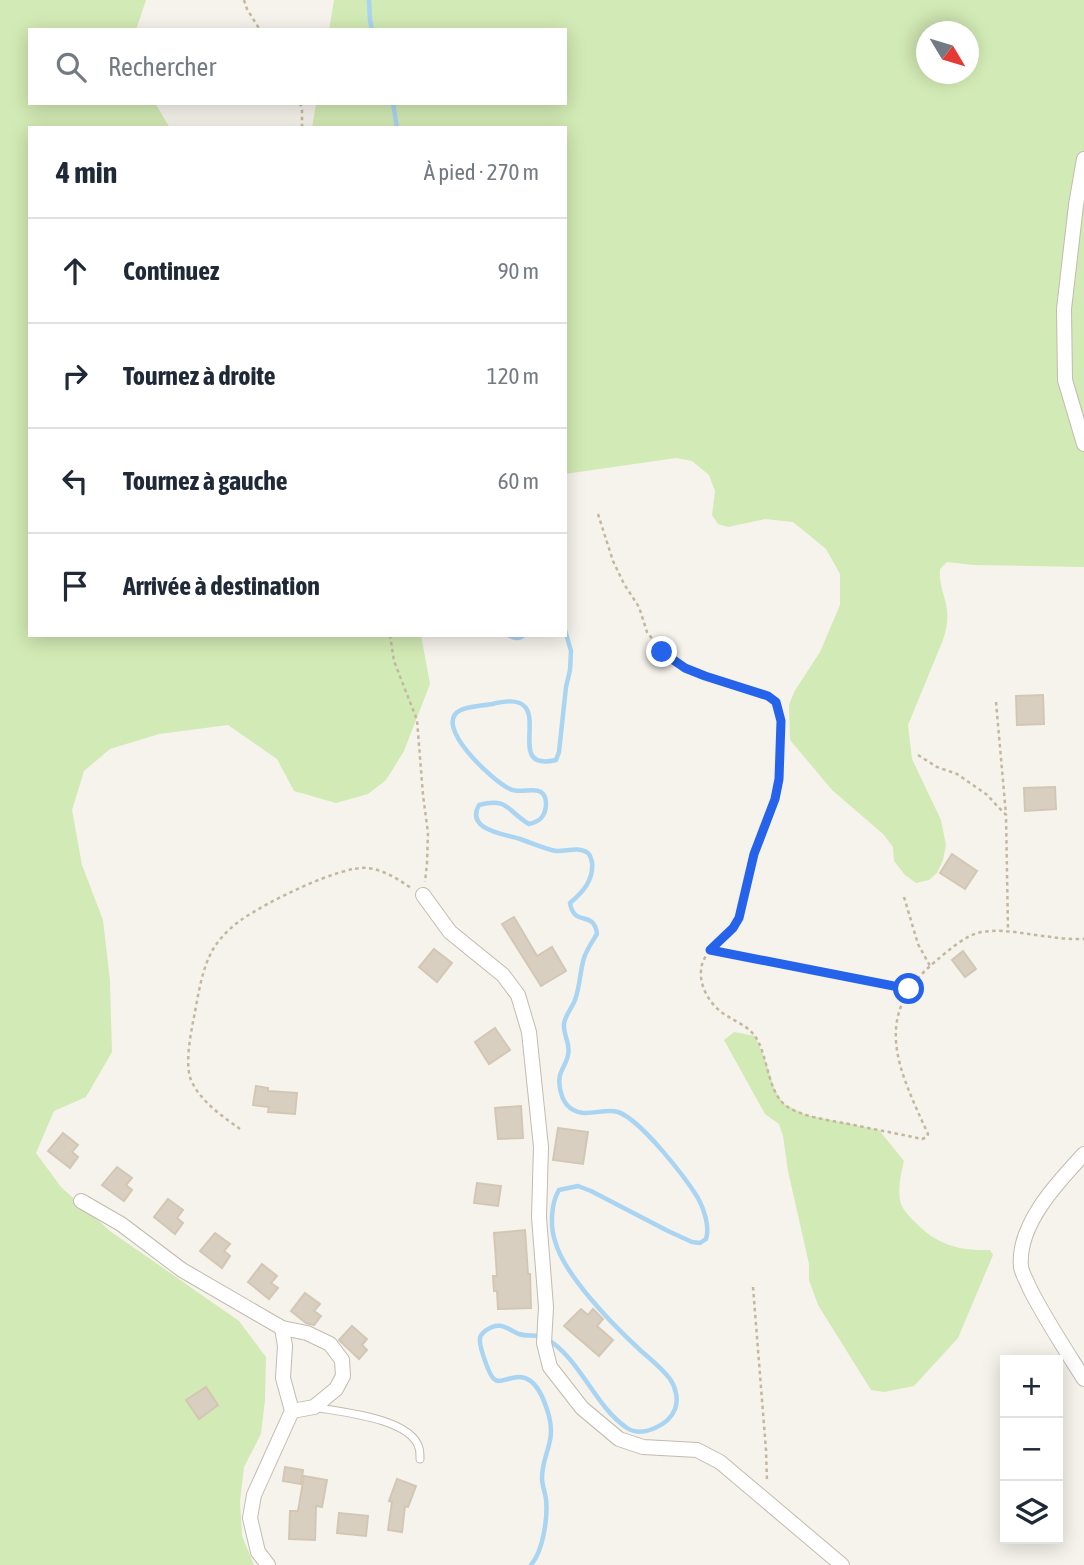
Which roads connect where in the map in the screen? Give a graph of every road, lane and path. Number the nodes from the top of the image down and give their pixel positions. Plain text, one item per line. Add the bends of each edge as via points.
1 (244, 0) edge
2 (259, 28) edge
3 (301, 105) edge
4 (302, 126) edge
5 (1084, 159) edge
6 (1084, 444) edge
7 (598, 514) dead end
8 (390, 637) edge
9 (996, 702) dead end
10 (918, 755) dead end
11 (1006, 815) junction
12 (422, 895) junction
13 (904, 897) dead end
14 (1008, 931) junction
15 (1084, 939) edge
16 (710, 950) junction
17 (929, 966) junction
18 (909, 989) junction
19 (240, 1129) dead end
20 (1084, 1154) edge
21 (81, 1201) dead end
22 (752, 1287) dead end
23 (282, 1328) junction
24 (1084, 1379) edge
25 (314, 1407) junction
26 (292, 1411) junction
27 (420, 1459) dead end
28 (764, 1499) junction
29 (268, 1565) edge
30 (842, 1565) edge

1 - 2 path
3 - 4 path
5 - 6 street via 1064,309 1065,380
7 - 16 path via 613,561 639,607 647,632 662,652 685,668 768,696 779,709 775,799 754,854 739,918
8 - 12 path via 394,661 416,719 429,833
9 - 11 path
10 - 11 path via 986,794
11 - 14 path
12 - 19 path via 382,871 343,872 286,894 225,934 215,947 200,988 190,1043 190,1078 219,1114
12 - 28 street via 450,932 503,975 518,995 528,1032 541,1147 544,1343 550,1367 582,1408 620,1439 643,1447 697,1450 720,1462
13 - 17 path
14 - 15 path
14 - 17 path via 980,932
16 - 18 path
16 - 18 path via 701,975 705,992 719,1011 755,1036 784,1104 806,1115 922,1139 928,1134 905,1084 895,1033 899,1008
17 - 18 path
20 - 24 street via 1032,1219 1022,1244 1021,1269
21 - 23 street via 121,1224 182,1270
22 - 28 path via 768,1482
23 - 25 street via 330,1344 342,1360 336,1389
23 - 26 street via 283,1378
25 - 26 street
25 - 27 lane via 384,1420 415,1440
26 - 29 street via 254,1495 250,1518 258,1552
28 - 30 street

